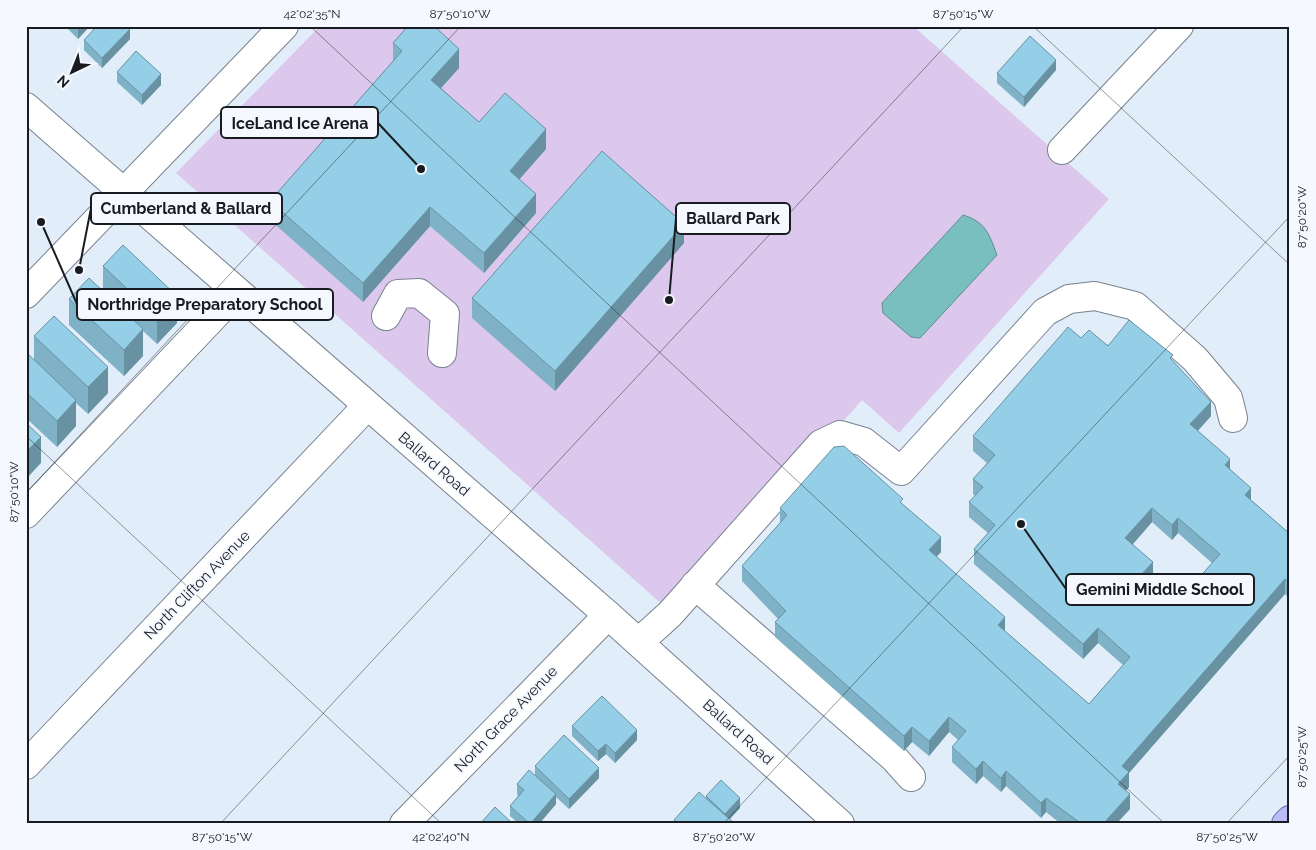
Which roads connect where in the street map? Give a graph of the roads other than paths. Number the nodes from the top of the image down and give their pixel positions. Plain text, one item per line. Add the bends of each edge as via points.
1 (284, 26) edge
2 (1170, 29) edge
3 (26, 107) edge
4 (1062, 150) dead end
5 (123, 193) junction
6 (237, 292) junction
7 (26, 294) edge
8 (386, 316) dead end
9 (442, 353) dead end
10 (367, 406) junction
11 (1233, 418) dead end
12 (26, 514) edge
13 (695, 585) junction
14 (608, 615) junction
15 (638, 642) junction
16 (26, 765) edge
17 (911, 777) dead end
18 (1290, 820) edge
19 (404, 824) edge
20 (840, 824) edge
21 (1286, 824) edge

1 - 5 street
2 - 4 street
3 - 5 street, Ballard Road
5 - 6 street, Ballard Road
5 - 7 street
6 - 10 street, Ballard Road
6 - 12 street
8 - 9 street via 398,294 419,293 446,314
10 - 14 street, Ballard Road
10 - 16 street, North Clifton Avenue
11 - 13 street via 1228,398 1195,359 1135,306 1095,296 1069,299 1045,312 901,471 864,442 840,435 820,444
13 - 15 street via 670,614
13 - 17 street via 894,758
14 - 15 street, Ballard Road
14 - 19 street, North Grace Avenue
15 - 20 street, Ballard Road
18 - 21 main road

